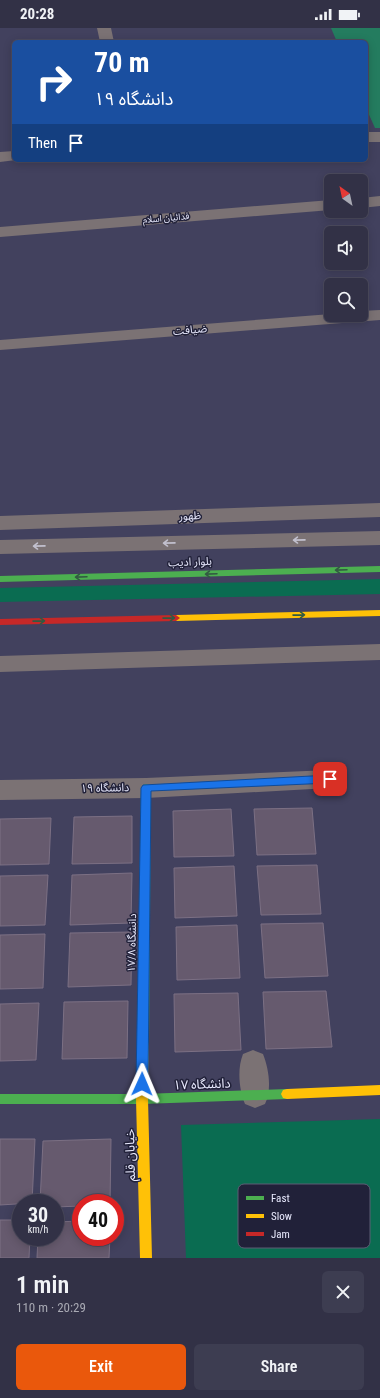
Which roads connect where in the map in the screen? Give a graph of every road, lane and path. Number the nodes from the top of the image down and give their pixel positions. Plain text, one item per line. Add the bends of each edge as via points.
1 (104, 28) edge
2 (107, 40) edge
3 (368, 137) edge
4 (380, 137) edge
5 (0, 156) edge
6 (12, 156) edge
7 (380, 201) edge
8 (368, 202) edge
9 (324, 206) edge
10 (0, 232) edge
11 (380, 315) edge
12 (0, 345) edge
13 (380, 510) edge
14 (0, 523) edge
15 (380, 538) edge
16 (0, 547) edge
17 (380, 569) edge
18 (0, 579) edge
19 (380, 613) edge
20 (0, 622) edge
21 (380, 652) edge
22 (0, 664) edge
23 (330, 779) dead end
24 (146, 788) junction
25 (0, 790) edge
26 (253, 1063) dead end
27 (380, 1090) edge
28 (255, 1095) junction
29 (0, 1098) edge
30 (142, 1099) junction
31 (146, 1258) edge

1 - 2 street
3 - 4 street
5 - 6 street
7 - 8 street
9 - 10 street, فدائیان اسلام
11 - 12 street, ضیافت
13 - 14 street, ظهور
15 -> 16 street
17 -> 18 main road, بلوار ادیب
20 -> 19 main road
21 - 22 street
23 - 24 street, دانشگاه ۱۹
24 - 25 street, دانشگاه ۱۹
24 - 30 main road, دانشگاه ۱۷/۸
26 - 28 street
27 - 28 main road, دانشگاه ۱۷
28 - 30 main road, دانشگاه ۱۷
29 - 30 main road, دانشگاه ۱۷
30 - 31 main road, خیابان قلم

